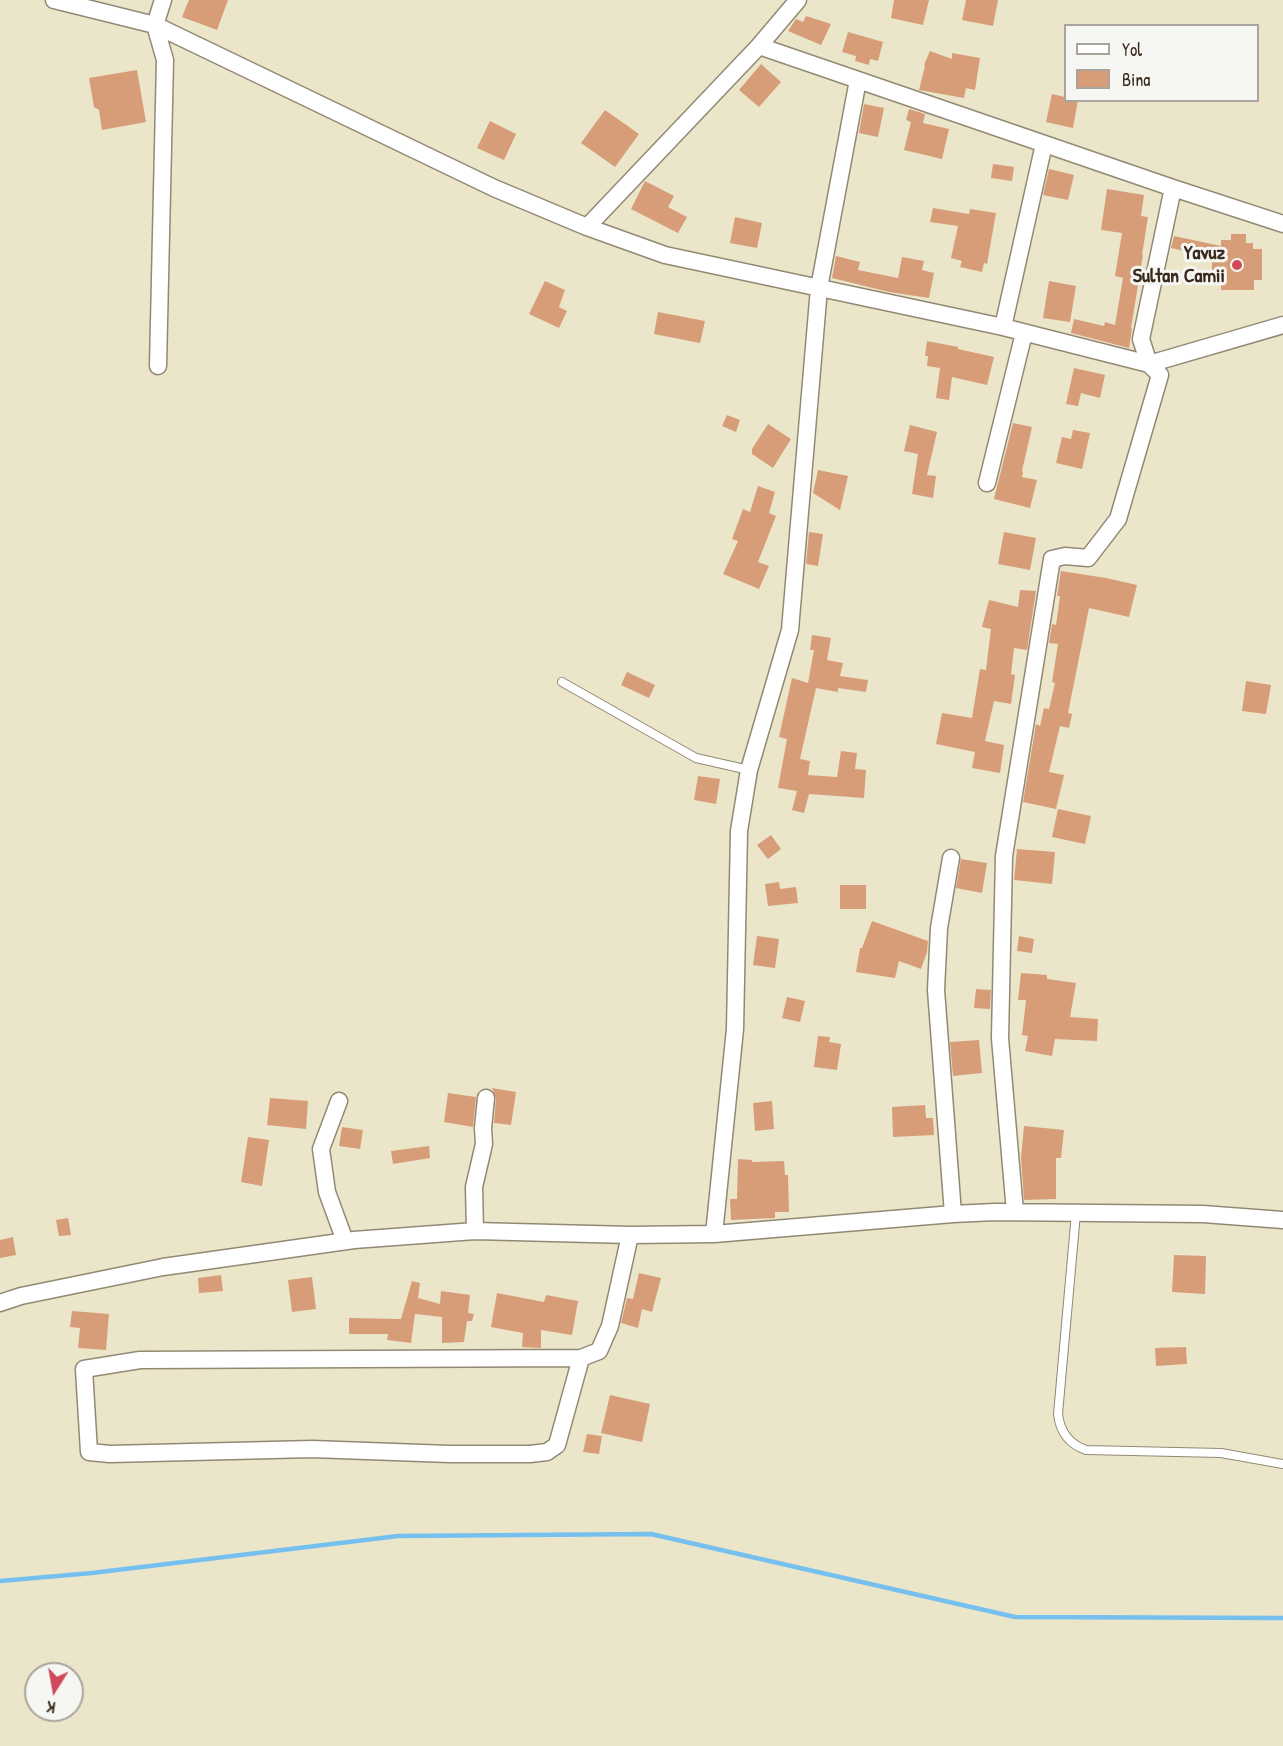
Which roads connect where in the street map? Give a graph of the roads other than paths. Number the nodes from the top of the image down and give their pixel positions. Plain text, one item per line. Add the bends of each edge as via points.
1 (54, 0) edge
2 (164, 0) edge
3 (798, 0) edge
4 (155, 25) junction
5 (759, 45) junction
6 (858, 80) junction
7 (1044, 144) junction
8 (1173, 188) junction
9 (1283, 224) edge
10 (587, 228) junction
11 (819, 288) junction
12 (1283, 325) edge
13 (1003, 327) junction
14 (1024, 333) junction
15 (1149, 364) junction
16 (158, 366) dead end
17 (987, 483) dead end
18 (562, 682) dead end
19 (749, 770) junction
20 (951, 858) dead end
21 (486, 1098) dead end
22 (339, 1101) dead end
23 (1015, 1212) junction
24 (1076, 1213) junction
25 (953, 1214) junction
26 (1283, 1220) edge
27 (475, 1231) junction
28 (714, 1234) junction
29 (630, 1235) junction
30 (345, 1241) junction
31 (0, 1303) edge
32 (581, 1358) junction
33 (1283, 1464) edge

1 - 4 street
2 - 4 street
3 - 5 street
4 - 10 street via 483,183
4 - 16 street via 165,60
5 - 6 street
5 - 10 street
6 - 7 street
6 - 11 street
7 - 8 street
7 - 13 street
8 - 9 street
8 - 15 street via 1141,339
10 - 11 street via 665,255
11 - 13 street
11 - 19 street via 790,630
12 - 15 street
13 - 14 street
14 - 15 street
14 - 17 street
15 - 23 street via 1160,375 1118,519 1088,558 1065,556 1052,560 1004,856 1000,1038
18 - 19 lane via 696,758
19 - 28 street via 739,831 735,1029
20 - 25 street via 939,928 936,990
21 - 27 street via 484,1144 474,1187
22 - 30 street via 321,1149 327,1192
23 - 24 street
23 - 25 street
24 - 26 street via 1203,1214
24 - 33 lane via 1058,1414 1068,1439 1086,1450 1221,1453
25 - 28 street
27 - 29 street
27 - 30 street
28 - 29 street
29 - 32 street via 610,1326 599,1351
30 - 31 street via 164,1267
32 - 32 street via 556,1445 547,1452 89,1452 84,1370 140,1360

